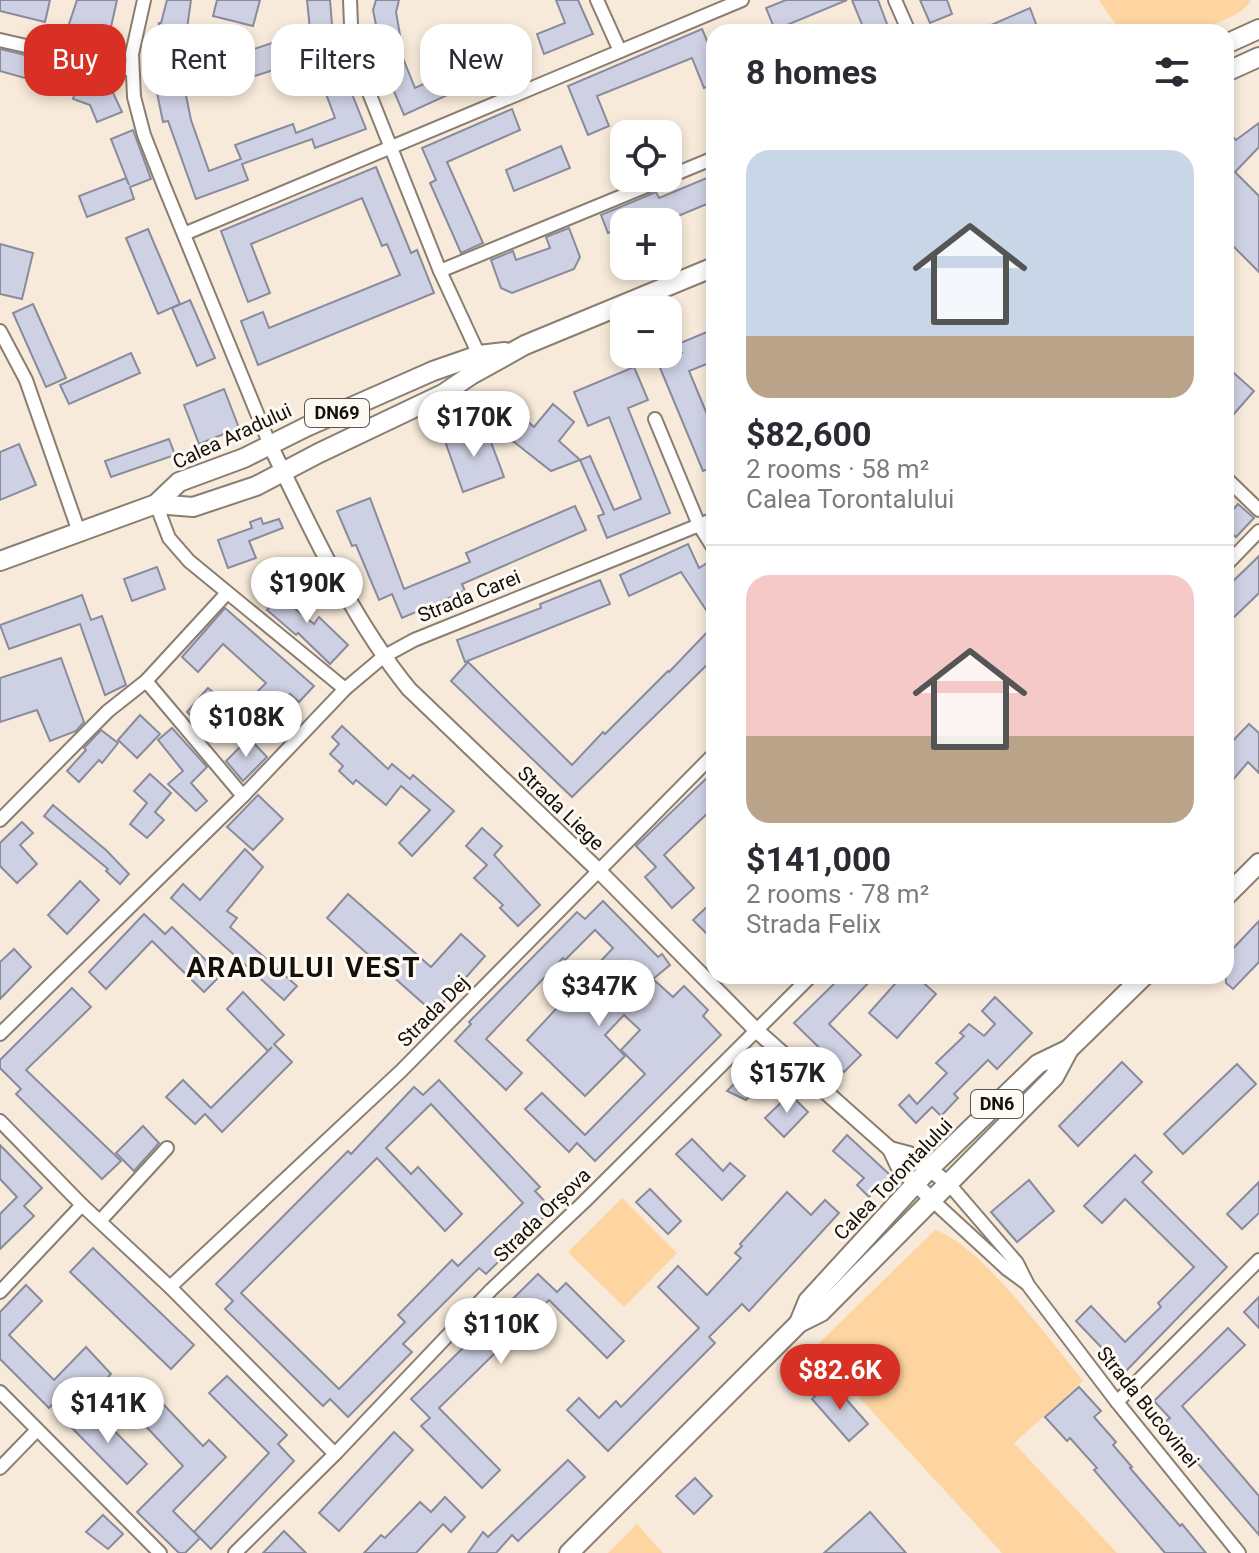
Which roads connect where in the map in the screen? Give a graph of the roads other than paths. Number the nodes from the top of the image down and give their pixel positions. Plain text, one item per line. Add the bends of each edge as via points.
1 (144, 0) edge
2 (350, 0) edge
3 (597, 0) edge
4 (742, 0) edge
5 (895, 0) edge
6 (906, 24) edge
7 (1259, 29) edge
8 (0, 40) edge
9 (1234, 40) edge
10 (620, 51) junction
11 (1259, 57) edge
12 (1234, 68) edge
13 (131, 70) junction
14 (389, 148) junction
15 (706, 161) edge
16 (682, 172) edge
17 (633, 192) edge
18 (184, 234) junction
19 (706, 270) edge
20 (440, 271) junction
21 (0, 331) edge
22 (511, 352) junction
23 (479, 355) junction
24 (655, 419) dead end
25 (270, 445) junction
26 (283, 471) junction
27 (1234, 486) edge
28 (156, 504) junction
29 (1259, 510) edge
30 (706, 522) edge
31 (699, 525) junction
32 (1259, 531) edge
33 (79, 532) junction
34 (706, 536) edge
35 (1234, 557) edge
36 (0, 561) edge
37 (227, 593) junction
38 (383, 657) junction
39 (146, 681) junction
40 (345, 689) junction
41 (706, 762) edge
42 (243, 796) junction
43 (0, 820) edge
44 (1259, 863) edge
45 (598, 870) junction
46 (1234, 888) edge
47 (706, 979) edge
48 (711, 984) edge
49 (803, 984) edge
50 (1136, 984) edge
51 (757, 1031) junction
52 (0, 1034) edge
53 (1069, 1049) junction
54 (0, 1121) edge
55 (167, 1148) dead end
56 (890, 1149) junction
57 (930, 1168) junction
58 (915, 1184) junction
59 (949, 1184) junction
60 (933, 1201) junction
61 (82, 1205) junction
62 (100, 1221) junction
63 (1259, 1260) edge
64 (1028, 1285) junction
65 (170, 1287) junction
66 (0, 1292) edge
67 (799, 1323) junction
68 (0, 1392) edge
69 (1117, 1402) junction
70 (37, 1430) junction
71 (335, 1454) junction
72 (0, 1468) edge
73 (160, 1553) edge
74 (235, 1553) edge
75 (569, 1553) edge
76 (1239, 1553) edge

1 - 13 street
2 - 14 street via 352,50
3 - 10 street
4 - 10 street
5 - 6 street
7 - 9 main road
8 - 13 street
10 - 14 street
11 - 12 main road
13 - 18 street via 144,135
14 - 18 street
14 - 20 street
15 - 16 street
17 - 20 street
18 - 25 street
19 - 22 main road, Calea Aradului / DN69
20 - 23 street
21 - 33 street via 26,380
22 - 23 main road, Calea Aradului / DN69
22 - 26 main road, Calea Aradului / DN69 via 443,394
23 - 25 main road, Calea Aradului / DN69
24 - 31 street
25 - 26 street, Strada Liege
25 - 28 main road, Calea Aradului / DN69 via 179,482
26 - 28 main road, Calea Aradului / DN69 via 193,507
26 - 38 street, Strada Liege via 323,554
27 - 29 street
28 - 33 main road, Calea Aradului / DN69
28 - 37 street via 177,549
30 - 31 street, Strada Carei
31 - 34 street
31 - 38 street, Strada Carei
32 - 35 street
33 - 36 main road, Calea Aradului / DN69
37 - 39 street
37 - 40 street
38 - 40 street, Strada Carei
38 - 45 street, Strada Liege via 409,689
39 - 42 street
39 - 43 street via 108,711
40 - 42 street, Strada Carei
41 - 45 street, Strada Dej
42 - 52 street, Strada Carei
44 - 46 main road
45 - 47 street, Strada Liege
45 - 65 street, Strada Dej via 362,1110
48 - 51 street, Strada Liege
49 - 51 street, Strada Orșova
50 - 53 main road, Calea Torontalului / DN6
51 - 56 street, Strada Liege
51 - 71 street, Strada Orșova via 491,1290
53 - 57 main road, Calea Torontalului / DN6 via 1038,1064
53 - 59 main road, Calea Torontalului / DN6 via 1054,1077
54 - 61 street
55 - 62 street
56 - 57 street, Strada Liege
56 - 58 street, Strada Liege
57 - 58 main road, Calea Torontalului / DN6
57 - 59 street, Strada Liege
58 - 60 street, Strada Bucovinei
58 - 67 main road, Calea Torontalului / DN6 via 808,1301
59 - 60 main road, Calea Torontalului / DN6
59 - 64 street, Strada Bucovinei via 1017,1263
60 - 64 street, Strada Bucovinei
60 - 67 main road, Calea Torontalului / DN6 via 821,1312
61 - 62 street
61 - 66 street
62 - 65 street
63 - 69 street
64 - 69 street, Strada Bucovinei
65 - 71 street
67 - 75 main road, Calea Torontalului / DN6
68 - 70 street
69 - 76 street, Strada Bucovinei
70 - 72 street
70 - 73 street
71 - 74 street, Strada Orșova

